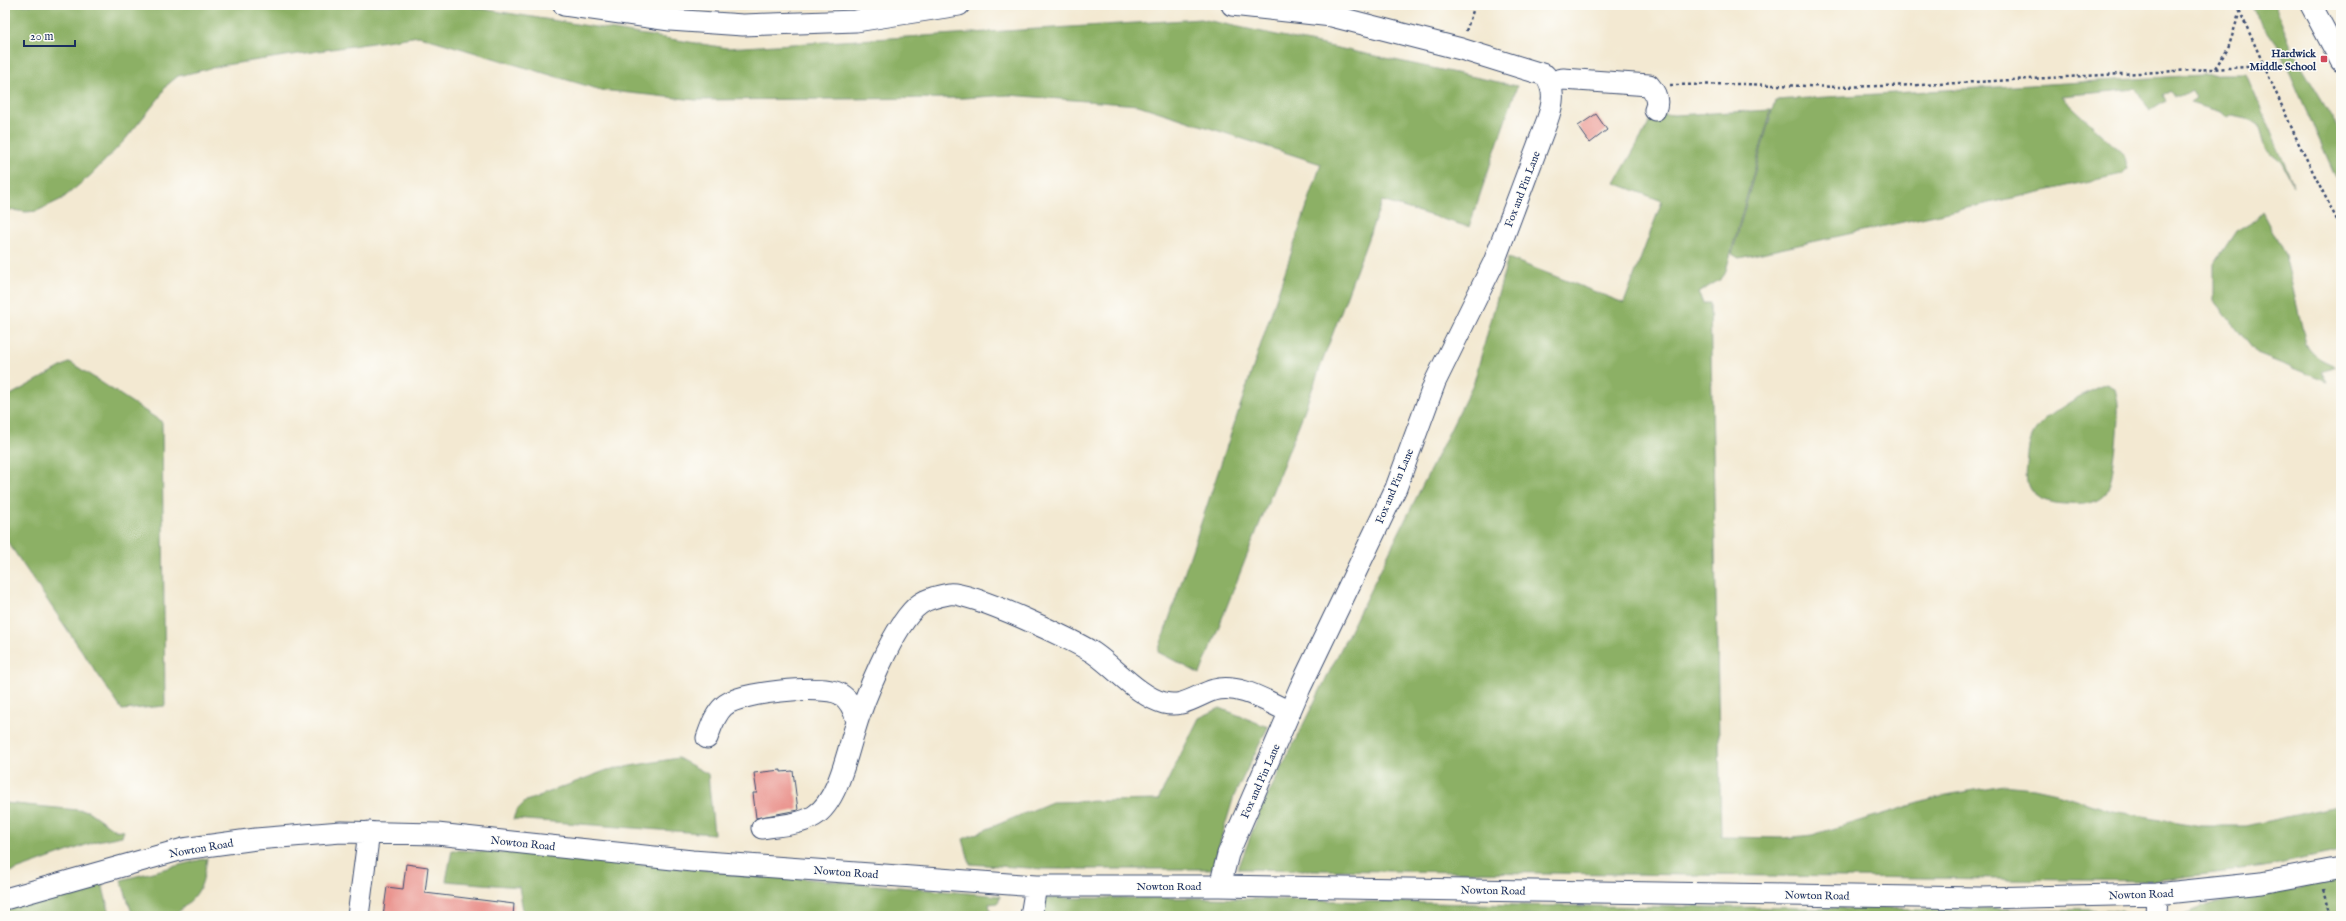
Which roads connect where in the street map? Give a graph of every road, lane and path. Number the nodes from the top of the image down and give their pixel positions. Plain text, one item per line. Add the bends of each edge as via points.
1 (564, 5) edge
2 (959, 5) edge
3 (1232, 5) edge
4 (1475, 5) edge
5 (2237, 5) edge
6 (2311, 5) edge
7 (2240, 14) junction
8 (1468, 51) junction
9 (2341, 60) edge
10 (2265, 66) junction
11 (2215, 68) junction
12 (1550, 82) junction
13 (1649, 85) junction
14 (1655, 110) dead end
15 (2341, 228) edge
16 (869, 691) junction
17 (841, 694) junction
18 (1290, 712) junction
19 (857, 721) junction
20 (707, 738) dead end
21 (762, 828) dead end
22 (369, 832) junction
23 (2341, 868) edge
24 (2323, 885) dead end
25 (1036, 886) junction
26 (1220, 886) junction
27 (2157, 894) junction
28 (5, 899) edge
29 (358, 916) edge
30 (1031, 916) edge
31 (2156, 916) edge
32 (2331, 916) edge

1 - 2 street via 670,20 743,25 856,21
3 - 8 street via 1332,16
4 - 8 path via 1464,37
5 - 7 path
6 - 9 street
7 - 10 path
7 - 11 path via 2228,49
8 - 12 street via 1545,75
10 - 11 path
10 - 15 path via 2298,142
11 - 13 path via 2110,73 2066,78 1846,87
12 - 13 street via 1563,79
12 - 18 street, Fox and Pin Lane via 1553,105 1494,262 1435,382 1396,488
13 - 14 street via 1656,93
16 - 17 street via 861,695
16 - 18 street via 907,616 919,604 933,597 953,593 970,597 1021,618 1094,653 1145,693 1163,703 1188,702 1213,690 1227,688 1245,691
16 - 19 street
17 - 19 street via 854,710
17 - 20 street via 819,688 744,697 725,705 716,716
18 - 26 street, Fox and Pin Lane via 1228,854
19 - 21 street via 844,766 831,798 815,816 801,822
22 - 25 street, Nowton Road via 437,834 692,861
22 - 28 street, Nowton Road via 256,839 183,849
22 - 29 street
23 - 27 street, Nowton Road via 2261,883
24 - 32 path
25 - 26 street, Nowton Road
25 - 30 street
26 - 27 street, Nowton Road via 1980,898
27 - 31 street

